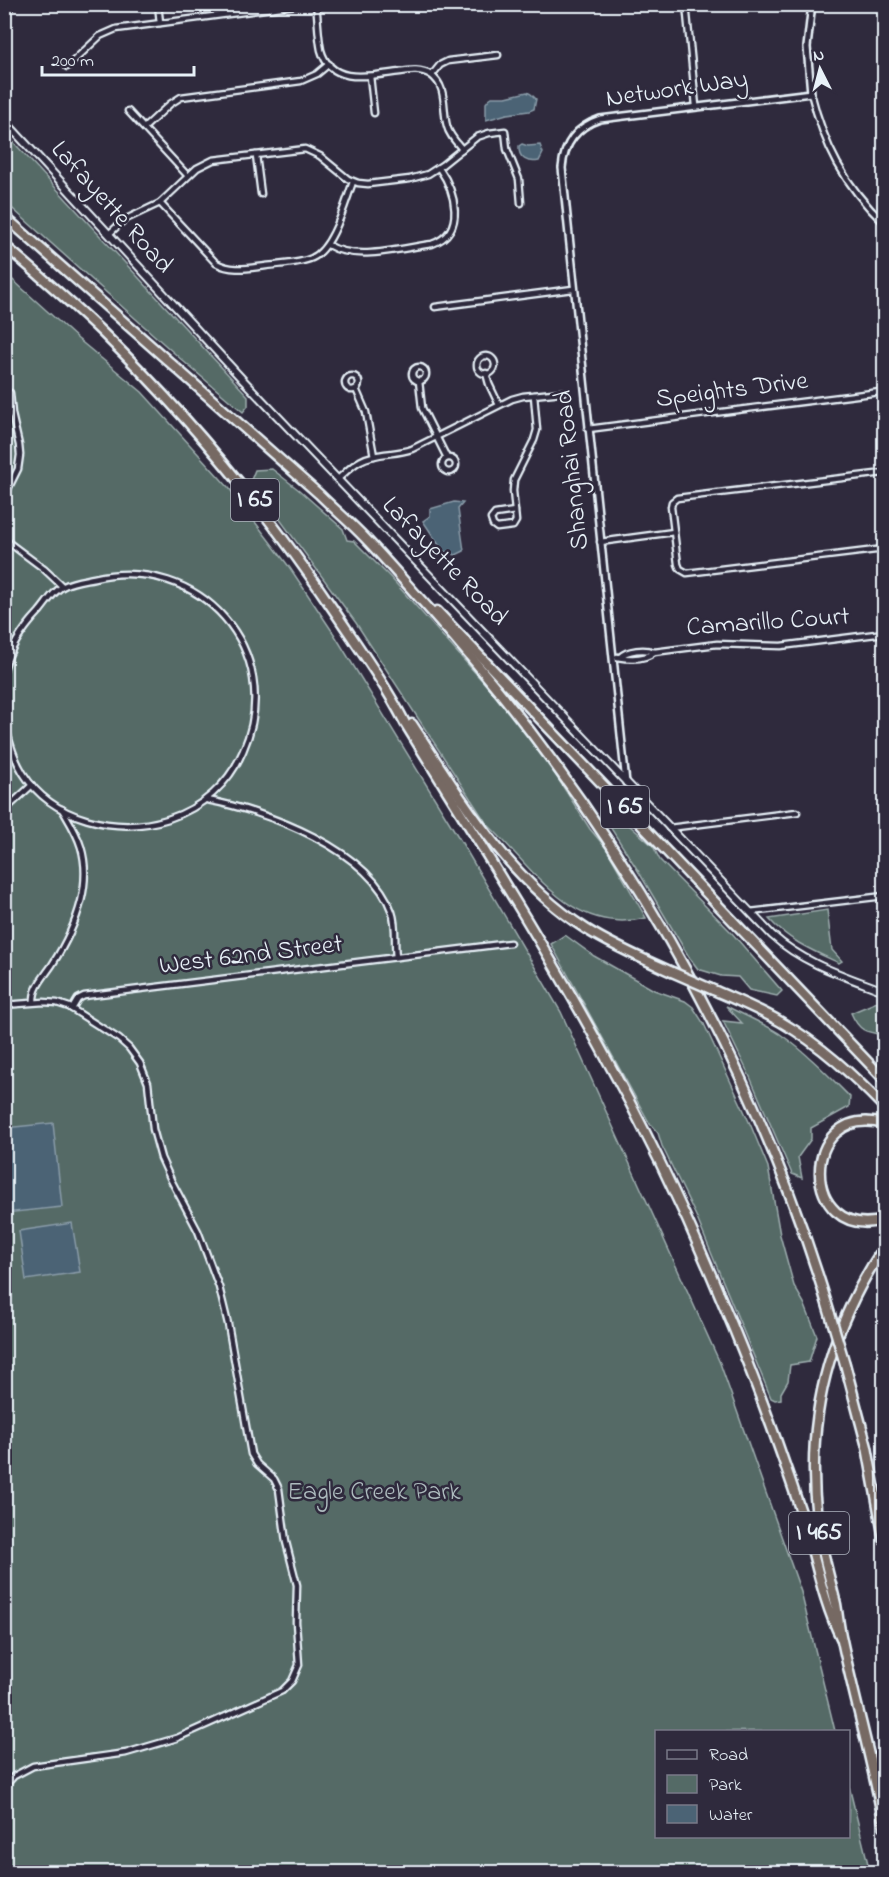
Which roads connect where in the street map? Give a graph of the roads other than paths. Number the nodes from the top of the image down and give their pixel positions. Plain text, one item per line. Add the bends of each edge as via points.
1 (12, 4) edge
2 (158, 4) edge
3 (237, 4) edge
4 (304, 4) edge
5 (316, 4) edge
6 (686, 4) edge
7 (812, 4) edge
8 (238, 13) junction
9 (4, 19) edge
10 (160, 23) junction
11 (498, 54) dead end
12 (328, 64) junction
13 (66, 67) dead end
14 (432, 75) junction
15 (370, 76) junction
16 (811, 93) junction
17 (696, 106) junction
18 (128, 111) dead end
19 (374, 113) dead end
20 (4, 120) edge
21 (144, 128) junction
22 (462, 148) junction
23 (564, 153) joint
24 (256, 155) junction
25 (439, 168) junction
26 (188, 176) junction
27 (353, 182) junction
28 (261, 194) dead end
29 (159, 203) junction
30 (521, 203) dead end
31 (4, 216) edge
32 (885, 223) edge
33 (109, 234) junction
34 (4, 244) edge
35 (328, 245) junction
36 (573, 289) junction
37 (435, 307) dead end
38 (486, 373) dead end
39 (419, 381) dead end
40 (356, 389) dead end
41 (563, 392) dead end
42 (880, 392) dead end
43 (8, 393) edge
44 (534, 395) junction
45 (500, 405) junction
46 (588, 429) junction
47 (436, 437) junction
48 (374, 456) junction
49 (447, 458) dead end
50 (885, 472) edge
51 (338, 479) junction
52 (4, 497) edge
53 (515, 511) junction
54 (674, 532) junction
55 (364, 536) junction
56 (4, 539) edge
57 (600, 542) junction
58 (885, 549) edge
59 (62, 586) junction
60 (885, 633) edge
61 (612, 658) junction
62 (4, 670) edge
63 (390, 695) junction
64 (4, 722) edge
65 (626, 783) junction
66 (32, 785) junction
67 (206, 800) junction
68 (62, 809) junction
69 (4, 811) edge
70 (797, 812) dead end
71 (669, 828) junction
72 (885, 896) edge
73 (750, 912) junction
74 (510, 943) dead end
75 (396, 957) junction
76 (885, 991) edge
77 (34, 1002) junction
78 (4, 1005) edge
79 (72, 1009) junction
80 (885, 1079) edge
81 (885, 1107) edge
82 (885, 1124) edge
83 (885, 1220) edge
84 (885, 1247) edge
85 (885, 1539) edge
86 (841, 1638) junction
87 (5, 1786) edge
88 (885, 1826) edge

1 - 9 street
2 - 10 street
3 - 8 street
4 - 8 street
5 - 12 street via 321,50
6 - 17 street
7 - 16 street via 807,43
8 - 10 street
10 - 13 street via 110,31
11 - 14 street via 448,61
12 - 15 street via 346,76
12 - 21 street via 301,81 181,97
14 - 15 street via 413,70
14 - 22 street via 442,91 447,128
15 - 19 street
16 - 17 street, Network Way
16 - 32 street via 823,134 839,167
17 - 23 street, Network Way via 598,120 576,133
18 - 21 street
20 - 33 main road, Lafayette Road
21 - 26 street
22 - 25 street
22 - 30 street via 480,135 505,131
23 - 36 street, Shanghai Road
24 - 26 street via 206,162
24 - 27 street via 310,150
24 - 28 street
25 - 27 street via 414,178
25 - 35 street via 451,189 455,214 452,229 443,239 432,244 358,254
26 - 29 street
27 - 35 street
29 - 33 street via 124,220
29 - 35 street via 212,260 227,268 305,260
31 - 55 highway, I 65
33 - 51 main road, Lafayette Road
34 - 63 highway, I 65 via 101,331 204,440 297,556
36 - 37 street
36 - 46 street, Shanghai Road
38 - 45 street
39 - 47 street via 422,408
40 - 48 street via 366,412
41 - 44 street
42 - 46 street, Speights Drive
43 - 52 street via 20,455 18,469
44 - 45 street via 519,396
44 - 53 street via 537,430 514,480
45 - 47 street
46 - 57 street, Shanghai Road
47 - 48 street via 405,452
47 - 49 street
48 - 51 street via 353,465
50 - 54 street via 677,498 671,504
51 - 65 main road, Lafayette Road
53 - 53 street via 495,513 493,525 513,525
54 - 57 street
54 - 58 street via 678,565 687,573
55 - 80 highway, I 65
55 - 85 highway, bridge via 465,649 530,731 605,835 706,1006 757,1115 830,1314 867,1447
56 - 59 street
57 - 61 street, Shanghai Road
59 - 62 street via 23,630
59 - 67 street via 111,574 156,576 200,595 235,632 253,679 254,716 237,763
60 - 61 street, Camarillo Court via 781,646 717,645 654,652 649,657
61 - 65 street, Shanghai Road
63 - 81 highway, I 65, bridge via 487,836 555,906 613,945 767,1015 811,1041
63 - 86 highway via 592,1032 668,1180 749,1367
64 - 66 street via 16,761
65 - 71 main road, Lafayette Road
66 - 68 street
66 - 69 street
67 - 68 street via 175,817 139,824 103,823
67 - 75 street via 287,824 315,836 348,858 373,882 390,906
68 - 77 street via 81,847 84,886 73,925 36,990
70 - 71 street
71 - 73 main road, Lafayette Road
72 - 73 street
73 - 76 main road, Lafayette Road via 796,954
74 - 75 street, West 62nd Street
75 - 79 street, West 62nd Street via 84,996
77 - 78 street
77 - 79 street via 57,1003
79 - 87 street via 119,1039 140,1063 148,1083 161,1158 213,1266 228,1324 251,1454 280,1491 286,1542 297,1585 299,1663 292,1681 282,1691 177,1738 126,1752 30,1766
82 - 83 highway via 864,1122 838,1132 824,1150 819,1172 824,1194 838,1212 859,1221
84 - 86 highway, I 465 via 862,1282 832,1351 816,1434 817,1517
86 - 88 highway, I 465

